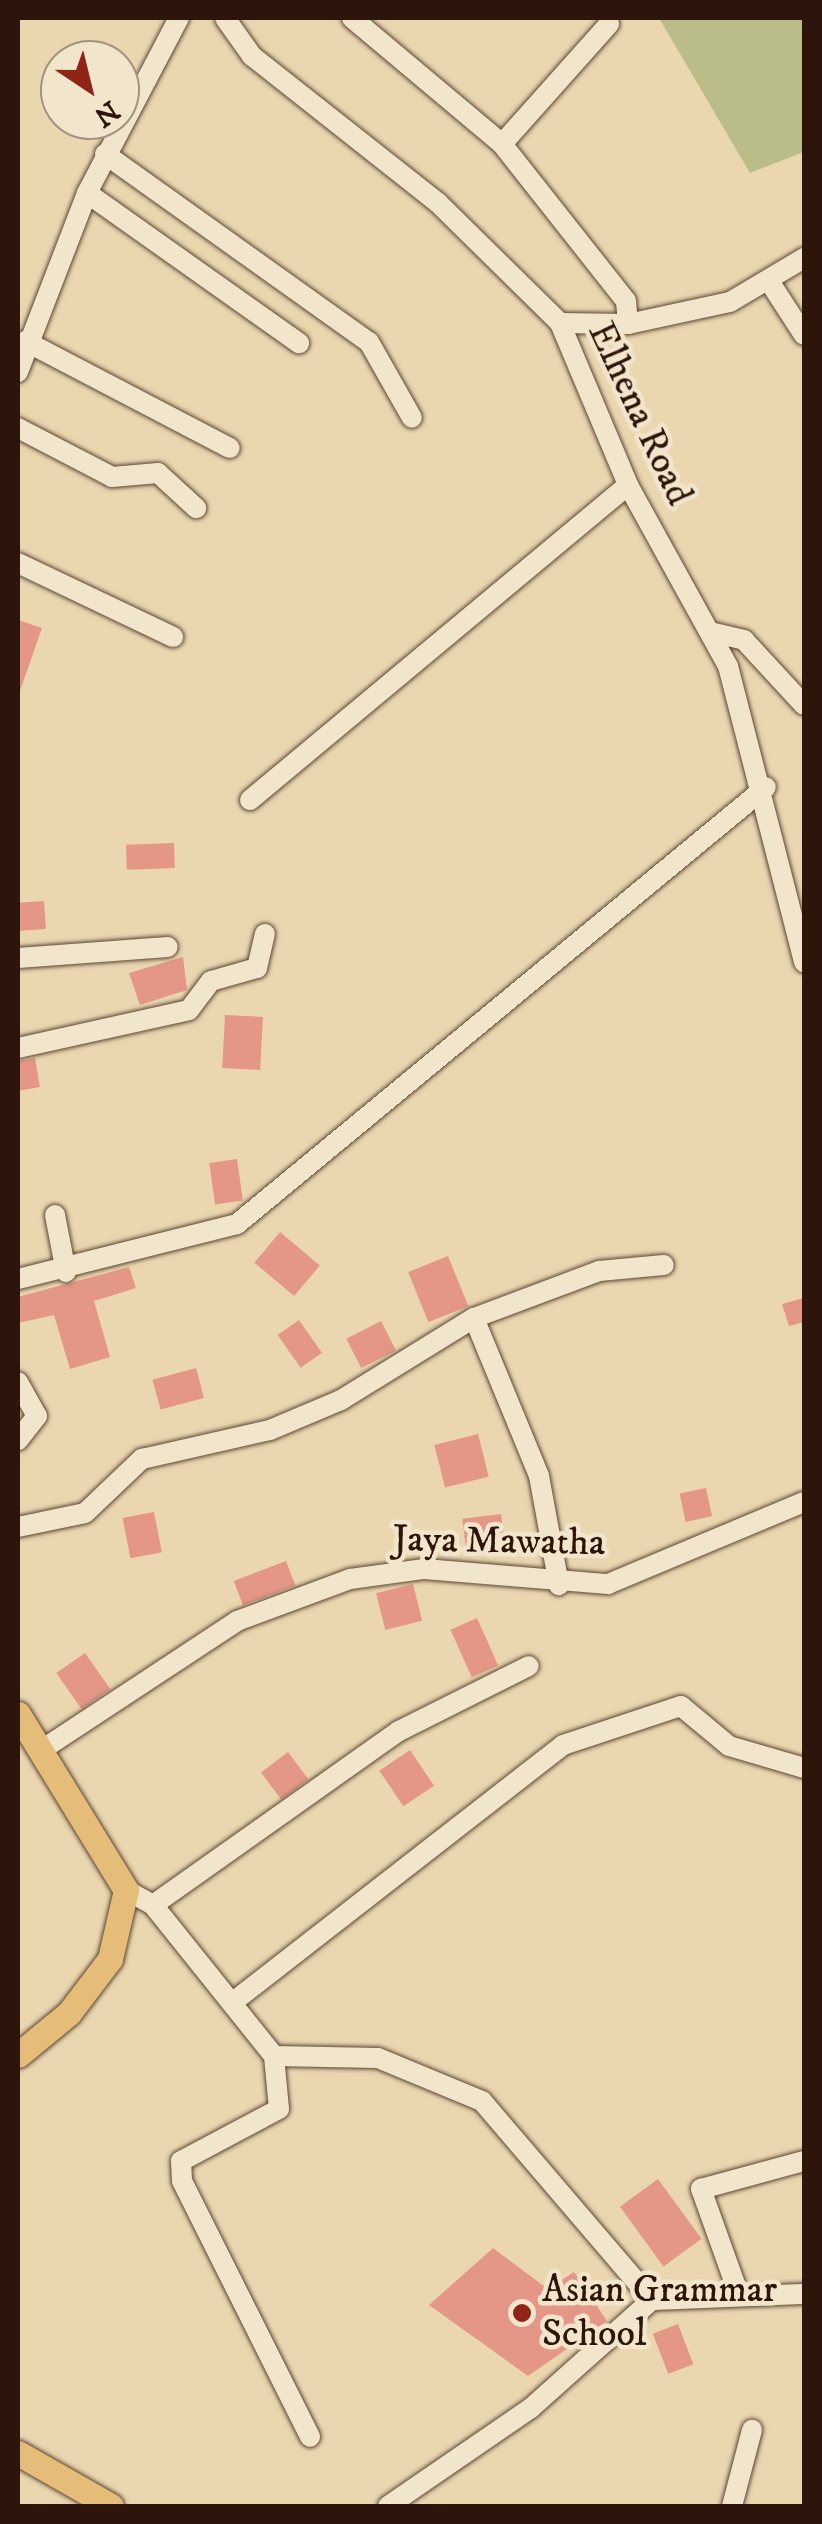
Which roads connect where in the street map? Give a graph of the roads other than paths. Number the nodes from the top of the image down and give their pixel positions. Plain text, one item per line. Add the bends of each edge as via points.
1 (179, 18) edge
2 (225, 18) edge
3 (352, 18) edge
4 (609, 24) dead end
5 (502, 144) junction
6 (105, 154) junction
7 (87, 194) junction
8 (804, 258) edge
9 (769, 280) junction
10 (560, 324) junction
11 (628, 324) junction
12 (804, 335) edge
13 (25, 341) junction
14 (299, 343) dead end
15 (18, 372) edge
16 (412, 418) dead end
17 (18, 428) edge
18 (230, 448) dead end
19 (628, 485) junction
20 (196, 508) dead end
21 (18, 562) edge
22 (710, 632) junction
23 (173, 637) dead end
24 (804, 705) edge
25 (766, 788) junction
26 (250, 800) dead end
27 (266, 934) dead end
28 (168, 946) dead end
29 (18, 958) edge
30 (804, 962) edge
31 (18, 1048) edge
32 (55, 1215) dead end
33 (664, 1265) dead end
34 (66, 1272) junction
35 (18, 1279) edge
36 (474, 1318) junction
37 (18, 1382) edge
38 (18, 1440) edge
39 (804, 1502) edge
40 (18, 1526) edge
41 (558, 1585) junction
42 (528, 1666) dead end
43 (18, 1714) edge
44 (43, 1749) junction
45 (804, 1768) edge
46 (126, 1890) junction
47 (153, 1905) junction
48 (233, 2002) junction
49 (18, 2056) edge
50 (274, 2056) junction
51 (804, 2161) edge
52 (804, 2294) edge
53 (739, 2295) junction
54 (652, 2300) junction
55 (752, 2430) dead end
56 (310, 2436) dead end
57 (18, 2454) edge
58 (112, 2506) edge
59 (388, 2506) edge
60 (732, 2506) edge

1 - 6 street
2 - 10 street, Elhena Road via 252,56 438,203
3 - 5 street
4 - 5 street
5 - 11 street via 626,301
6 - 7 street
6 - 16 street via 369,342
7 - 13 street
7 - 14 street
8 - 9 street
9 - 11 street via 730,302
9 - 12 street
10 - 11 street
10 - 19 street, Elhena Road
13 - 15 street
13 - 18 street
17 - 20 street via 112,477 158,474
19 - 22 street, Elhena Road
19 - 26 street
21 - 23 street
22 - 24 street via 744,640
22 - 25 street, Elhena Road
25 - 30 street, Elhena Road
25 - 34 street via 237,1224
27 - 31 street via 257,968 210,980 189,1010
28 - 29 street
32 - 34 street
33 - 36 street via 599,1271
34 - 35 street
36 - 40 street via 341,1400 270,1430 142,1459 85,1513
36 - 41 street via 539,1476
37 - 38 street via 37,1416
39 - 41 street, Jaya Mawatha via 608,1584
41 - 44 street, Jaya Mawatha via 424,1568 350,1579 237,1621
42 - 47 street via 400,1732
43 - 44 main road
44 - 46 main road
45 - 48 street via 757,1746 729,1746 682,1706 564,1745
46 - 47 street
46 - 49 main road via 110,1958 69,2013
47 - 48 street
48 - 50 street
50 - 54 street via 378,2058 482,2101
50 - 56 street via 279,2108 181,2161 182,2180
51 - 53 street via 701,2189
52 - 53 street
53 - 54 street
54 - 59 street via 531,2408
55 - 60 street
57 - 58 main road

